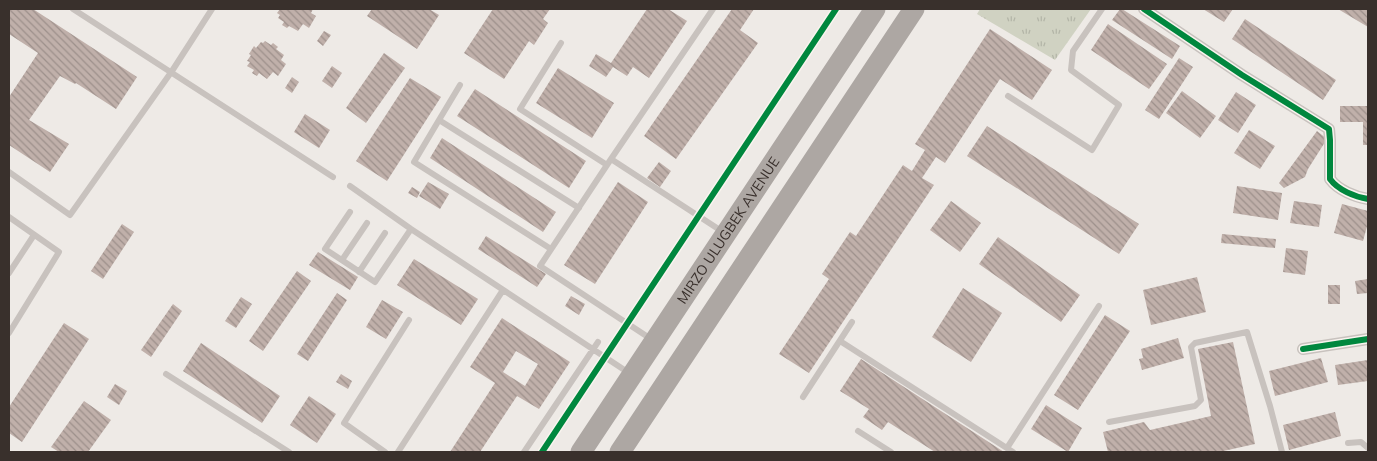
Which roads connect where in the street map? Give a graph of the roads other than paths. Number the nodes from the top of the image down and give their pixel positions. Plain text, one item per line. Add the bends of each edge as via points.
1 (73, 9) edge
2 (212, 9) edge
3 (713, 9) edge
4 (875, 9) edge
5 (914, 9) edge
6 (1102, 9) edge
7 (1144, 9) edge
8 (561, 43) dead end
9 (172, 71) junction
10 (460, 85) dead end
11 (1008, 96) dead end
12 (439, 120) junction
13 (609, 162) junction
14 (9, 172) edge
15 (333, 176) dead end
16 (350, 186) dead end
17 (1368, 199) edge
18 (579, 208) junction
19 (350, 212) dead end
20 (9, 218) edge
21 (367, 223) dead end
22 (411, 229) junction
23 (385, 233) dead end
24 (726, 234) junction
25 (34, 235) junction
26 (551, 249) junction
27 (342, 260) junction
28 (360, 272) junction
29 (9, 273) edge
30 (503, 290) junction
31 (1099, 306) dead end
32 (409, 320) dead end
33 (852, 322) dead end
34 (9, 332) edge
35 (1368, 339) edge
36 (840, 340) junction
37 (598, 342) dead end
38 (654, 342) junction
39 (1303, 349) dead end
40 (166, 374) dead end
41 (632, 375) junction
42 (803, 397) dead end
43 (1109, 422) dead end
44 (858, 431) dead end
45 (1348, 443) dead end
46 (1368, 448) edge
47 (1010, 450) edge
48 (289, 452) edge
49 (386, 452) edge
50 (398, 452) edge
51 (524, 452) edge
52 (581, 452) edge
53 (620, 452) edge
54 (891, 452) edge
55 (1282, 452) edge

1 - 9 lane
2 - 9 lane
3 - 13 lane
4 - 24 main road, MIRZO ULUGBEK AVENUE
5 - 53 main road
6 - 11 lane via 1073,52 1071,70 1119,105 1092,150
7 - 17 street via 1328,129 1330,179 1346,192
8 - 13 lane via 520,109
9 - 14 lane via 70,215
9 - 15 lane
10 - 12 lane
12 - 18 lane
12 - 26 lane via 414,162
13 - 18 lane
13 - 24 lane
16 - 22 lane
18 - 26 lane
19 - 27 lane via 325,250
20 - 25 lane
21 - 27 lane
22 - 28 lane via 375,282
22 - 30 lane
23 - 28 lane
24 - 38 main road, MIRZO ULUGBEK AVENUE
25 - 29 lane
25 - 34 lane via 59,252
26 - 38 lane via 540,266
27 - 28 lane
30 - 41 lane
30 - 50 lane
31 - 47 lane
32 - 49 lane via 344,423
33 - 36 lane
35 - 39 street
36 - 42 lane
36 - 47 lane
37 - 51 lane
38 - 41 main road, MIRZO ULUGBEK AVENUE
40 - 48 lane
41 - 52 main road, MIRZO ULUGBEK AVENUE
43 - 55 lane via 1195,406 1201,400 1191,347 1194,342 1247,332
44 - 54 lane
45 - 46 lane via 1361,442

